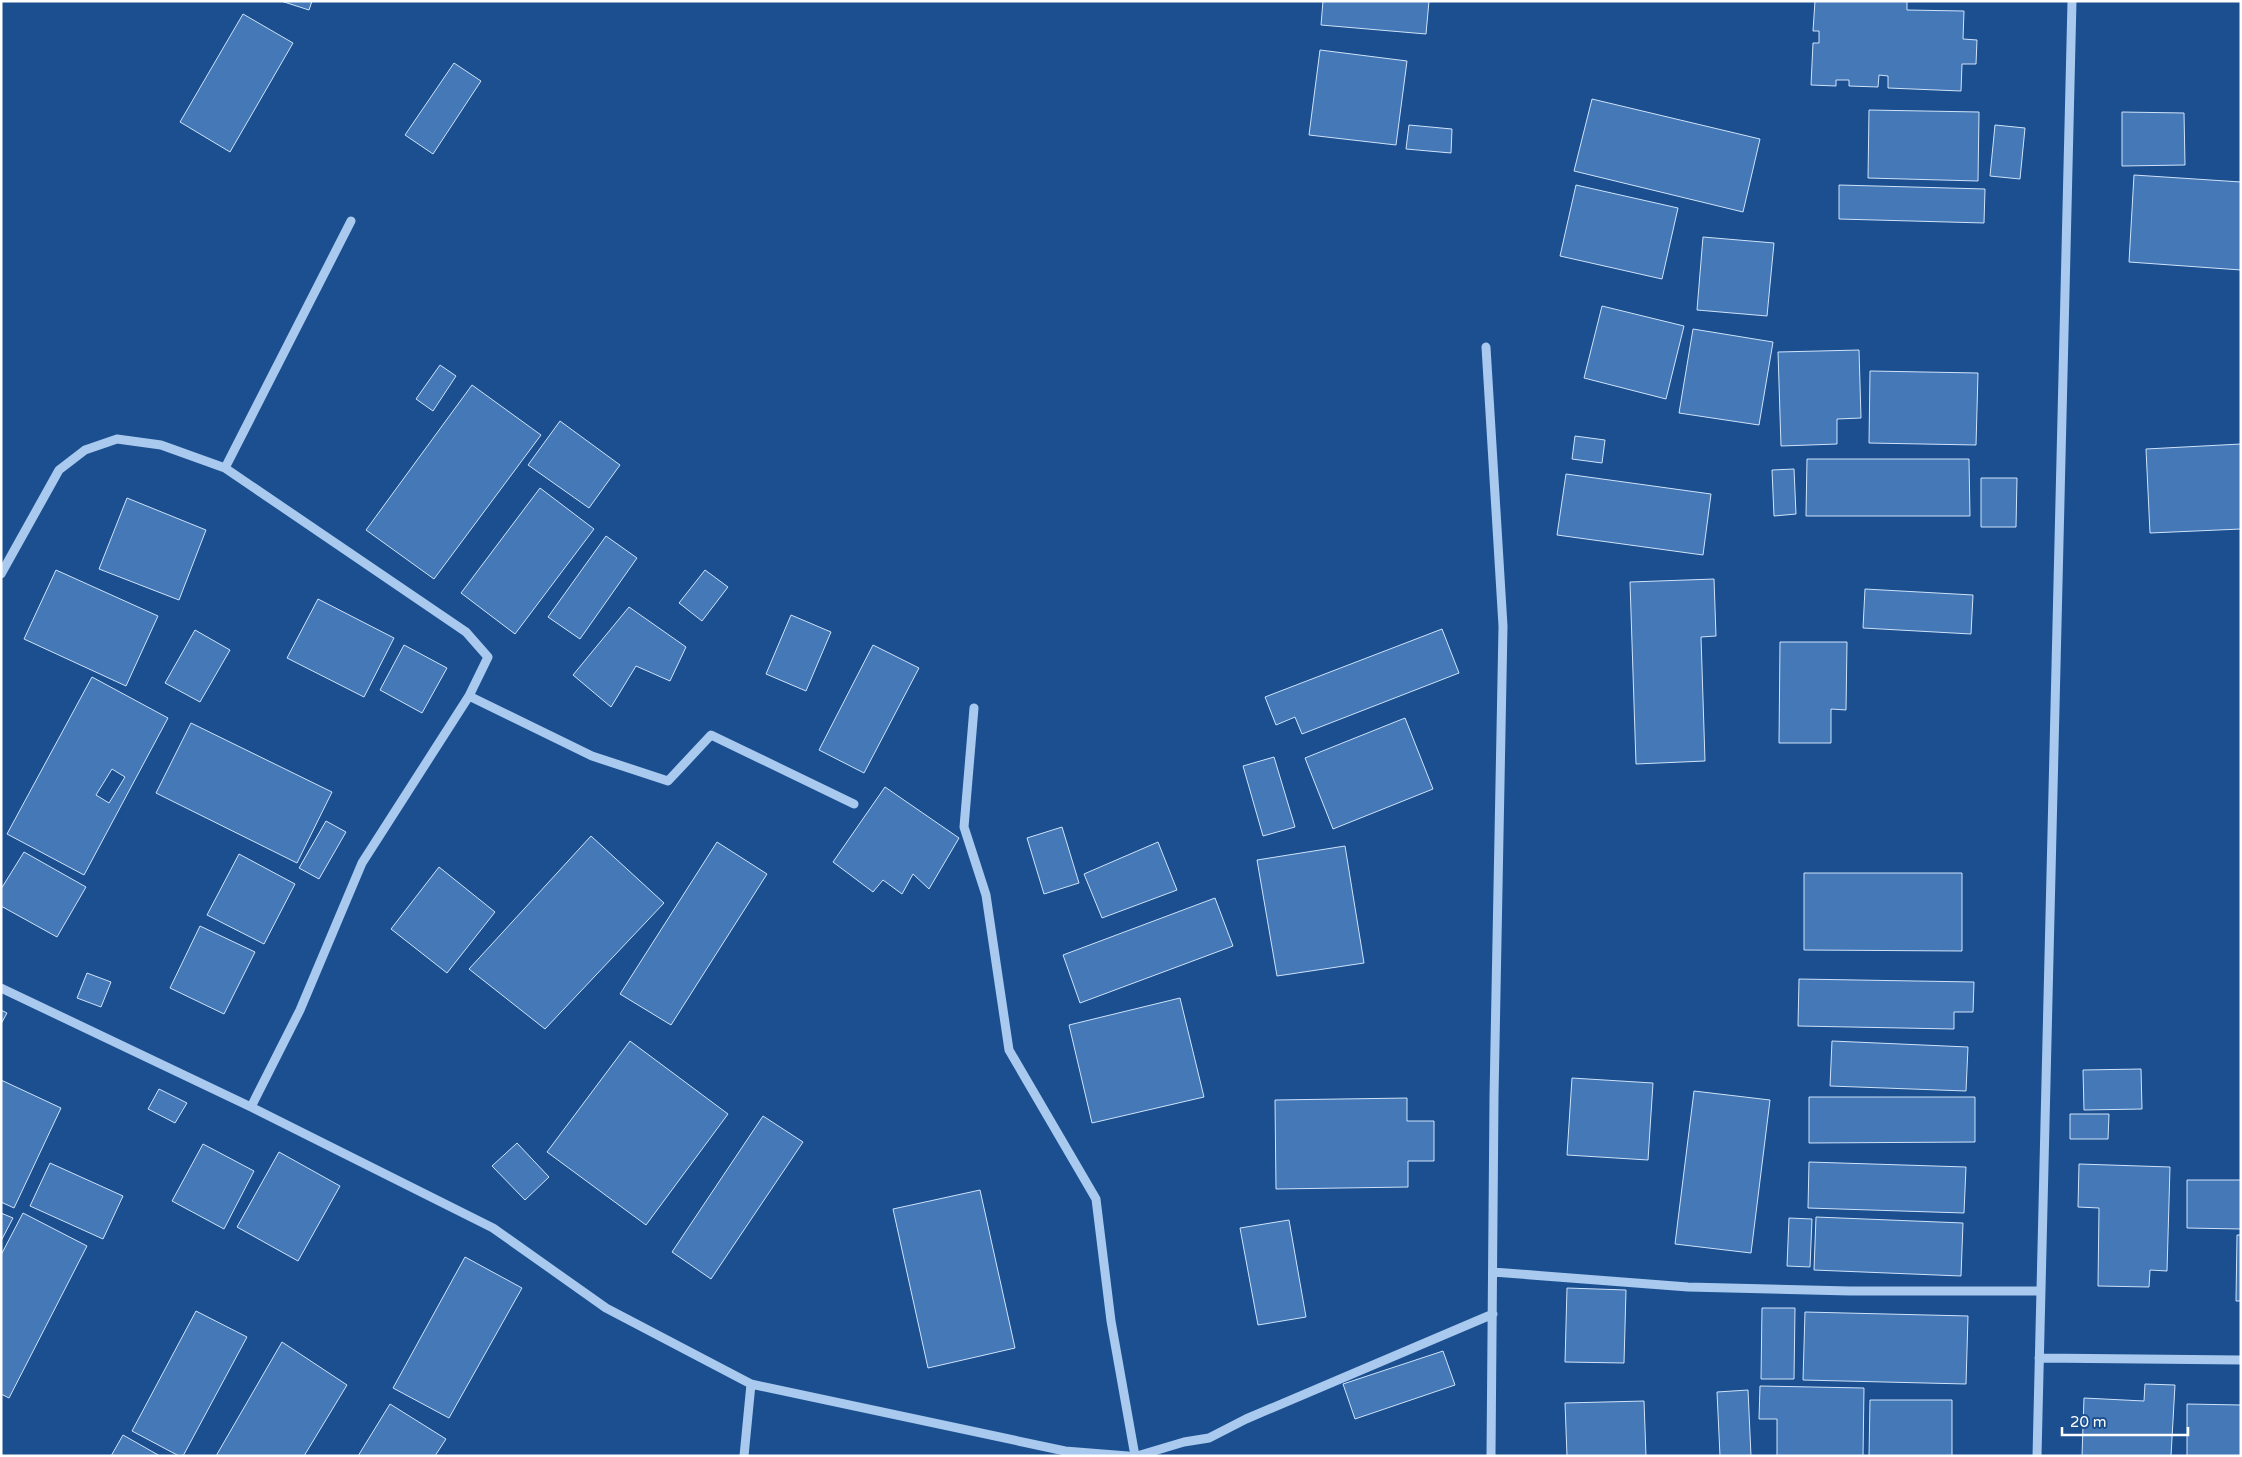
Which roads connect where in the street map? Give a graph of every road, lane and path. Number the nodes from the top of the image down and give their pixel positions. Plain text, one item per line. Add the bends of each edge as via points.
1 (2072, 1) edge
2 (351, 221) dead end
3 (1486, 347) dead end
4 (225, 468) junction
5 (1, 574) edge
6 (469, 696) junction
7 (974, 708) dead end
8 (854, 804) dead end
9 (1, 988) edge
10 (251, 1107) junction
11 (1493, 1272) junction
12 (2041, 1291) junction
13 (1493, 1314) junction
14 (2039, 1358) junction
15 (2241, 1360) edge
16 (750, 1384) junction
17 (744, 1456) edge
18 (1128, 1456) edge
19 (1136, 1456) edge
20 (1492, 1456) edge
21 (2037, 1456) edge

1 - 12 street
2 - 4 street
3 - 11 street via 1503,626
4 - 5 street via 160,445 125,440 86,450 59,470
4 - 6 street via 466,632 488,657
6 - 8 street via 592,756 668,781 711,734
6 - 10 street via 362,863 300,1010
7 - 19 street via 964,827 986,895 1009,1050 1096,1199 1111,1321
9 - 10 street
10 - 16 street via 493,1228 606,1308
11 - 12 street via 1688,1287
11 - 13 street
12 - 14 street
13 - 19 street via 1246,1419 1209,1438
13 - 20 street
14 - 15 street
14 - 21 street
16 - 17 street
16 - 18 street via 1065,1451

